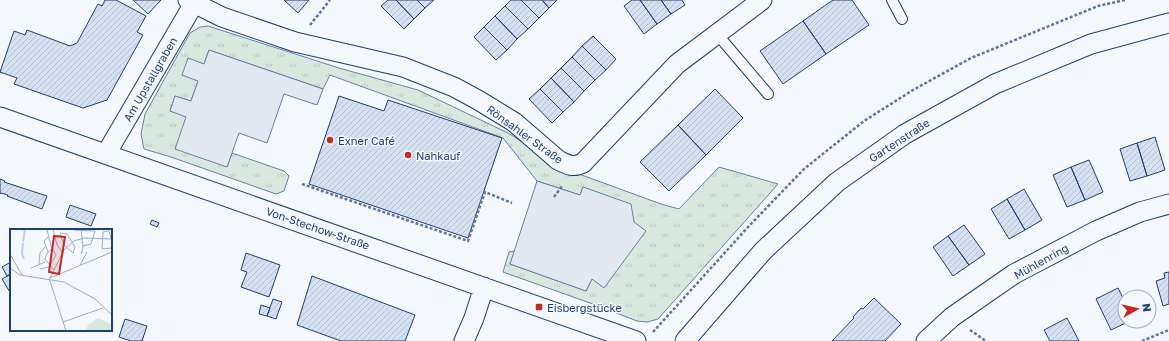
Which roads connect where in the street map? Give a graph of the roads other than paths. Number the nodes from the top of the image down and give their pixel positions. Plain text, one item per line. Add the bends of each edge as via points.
1 (892, 0) edge
2 (192, 1) edge
3 (750, 3) edge
4 (902, 19) dead end
5 (1169, 23) edge
6 (717, 34) junction
7 (768, 94) dead end
8 (0, 117) edge
9 (106, 154) junction
10 (1169, 204) edge
11 (484, 287) junction
12 (464, 341) edge
13 (636, 341) edge
14 (685, 341) edge
15 (926, 341) edge

1 - 4 lane
2 - 6 street, Rönsahler Straße via 222,17 295,42 402,67 454,87 514,122 558,160 576,167 583,164 677,64
2 - 9 street, Am Upstallgraben
3 - 6 street, Rönsahler Straße
5 - 14 street, Gartenstraße via 1092,44 995,84 904,134 837,182 763,251
6 - 7 lane
8 - 9 street, Von-Stechow-Straße
9 - 11 street, Von-Stechow-Straße
10 - 15 street, Mühlenring via 1140,212 1096,231 1014,274 952,317
11 - 12 street
11 - 13 street, Von-Stechow-Straße

